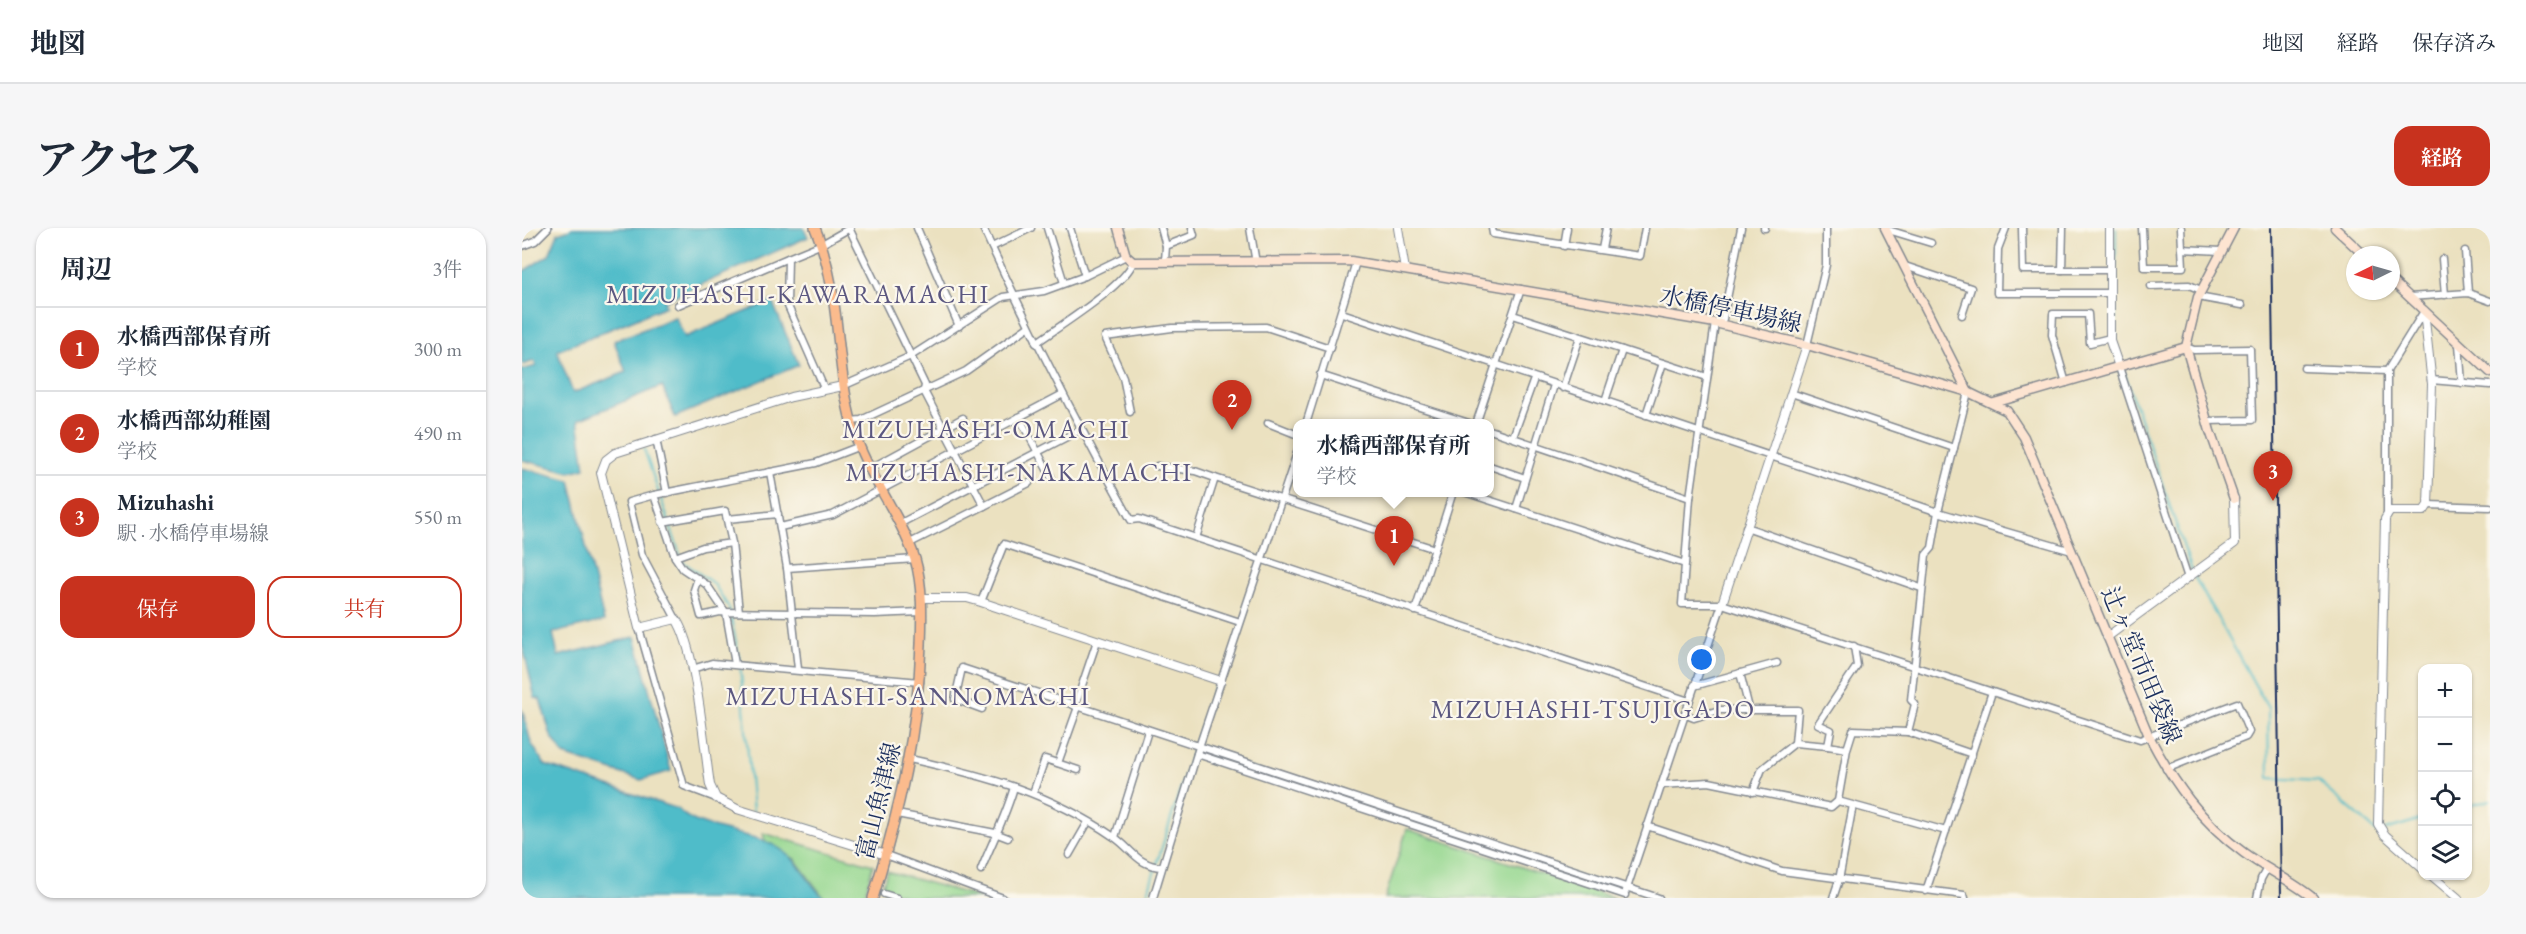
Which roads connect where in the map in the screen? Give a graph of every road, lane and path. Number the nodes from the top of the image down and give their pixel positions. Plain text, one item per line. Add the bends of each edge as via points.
1 (850, 228) edge
2 (917, 228) edge
3 (983, 228) edge
4 (1031, 228) edge
5 (1047, 228) edge
6 (1071, 228) edge
7 (1118, 228) edge
8 (1161, 228) edge
9 (1192, 228) edge
10 (1250, 228) edge
11 (1399, 228) edge
12 (1492, 228) edge
13 (1567, 228) edge
14 (1606, 228) edge
15 (1645, 228) edge
16 (1741, 228) edge
17 (1826, 228) edge
18 (2006, 228) edge
19 (2022, 228) edge
20 (2063, 228) edge
21 (2110, 228) edge
22 (2142, 228) edge
23 (2181, 228) edge
24 (2234, 228) edge
25 (2335, 228) edge
26 (546, 229) edge
27 (1885, 229) edge
28 (522, 236) edge
29 (819, 236) edge
30 (1931, 243) dead end
31 (524, 245) edge
32 (1166, 246) junction
33 (1564, 246) junction
34 (2354, 246) edge
35 (992, 247) junction
36 (1602, 249) junction
37 (2182, 249) junction
38 (2221, 251) junction
39 (2465, 251) dead end
40 (788, 258) junction
41 (1130, 259) junction
42 (2442, 259) dead end
43 (1165, 261) junction
44 (1356, 262) junction
45 (1256, 263) junction
46 (1905, 266) junction
47 (1405, 270) junction
48 (2062, 270) junction
49 (2110, 270) junction
50 (1085, 276) junction
51 (1064, 284) junction
52 (2151, 286) dead end
53 (2400, 288) edge
54 (1521, 289) junction
55 (2110, 293) junction
56 (2199, 293) junction
57 (2468, 293) junction
58 (1014, 294) junction
59 (2445, 295) junction
60 (2409, 297) junction
61 (2490, 302) edge
62 (678, 305) dead end
63 (2242, 305) dead end
64 (2424, 311) junction
65 (1342, 314) junction
66 (1513, 315) junction
67 (1962, 315) dead end
68 (1715, 322) junction
69 (959, 326) junction
70 (1029, 327) junction
71 (1580, 337) junction
72 (2110, 338) junction
73 (1036, 343) junction
74 (2459, 344) junction
75 (1807, 345) junction
76 (2186, 347) junction
77 (1330, 348) junction
78 (1622, 350) junction
79 (911, 356) junction
80 (1663, 363) junction
81 (1495, 366) junction
82 (2119, 367) junction
83 (2304, 368) dead end
84 (2387, 371) junction
85 (2490, 372) edge
86 (1320, 375) junction
87 (1707, 377) junction
88 (1534, 379) junction
89 (2431, 380) junction
90 (2066, 383) junction
91 (2462, 383) junction
92 (1554, 385) junction
93 (2490, 385) edge
94 (843, 386) junction
95 (824, 388) junction
96 (1563, 388) junction
97 (924, 391) junction
98 (1968, 392) junction
99 (1791, 393) junction
100 (1063, 394) junction
101 (1605, 401) junction
102 (1994, 403) junction
103 (1130, 412) dead end
104 (1647, 415) junction
105 (1019, 417) junction
106 (963, 418) dead end
107 (1307, 419) edge
108 (1461, 419) edge
109 (1475, 419) edge
110 (851, 421) junction
111 (2207, 422) junction
112 (1268, 423) dead end
113 (943, 429) junction
114 (1080, 430) junction
115 (1494, 431) edge
116 (1699, 431) junction
117 (1293, 433) edge
118 (1513, 437) junction
119 (656, 439) junction
120 (1535, 445) junction
121 (860, 446) junction
122 (1954, 448) junction
123 (954, 451) junction
124 (1038, 452) junction
125 (1770, 455) junction
126 (1293, 465) edge
127 (1157, 466) dead end
128 (1494, 467) edge
129 (871, 468) junction
130 (770, 472) junction
131 (1051, 477) dead end
132 (1215, 478) junction
133 (1525, 478) junction
134 (1029, 483) dead end
135 (973, 485) junction
136 (882, 489) junction
137 (668, 493) junction
138 (654, 495) junction
139 (1451, 497) edge
140 (1479, 497) edge
141 (1282, 498) junction
142 (1690, 498) junction
143 (2234, 499) joint
144 (2428, 505) junction
145 (984, 506) junction
146 (2490, 507) edge
147 (1516, 509) junction
148 (1938, 512) junction
149 (778, 514) junction
150 (2387, 514) junction
151 (727, 519) junction
152 (662, 522) junction
153 (899, 524) junction
154 (780, 527) junction
155 (1746, 527) junction
156 (1196, 538) junction
157 (732, 543) junction
158 (908, 544) junction
159 (1435, 549) junction
160 (2072, 551) junction
161 (675, 557) junction
162 (915, 560) junction
163 (1261, 560) junction
164 (1685, 564) junction
165 (787, 568) junction
166 (698, 578) junction
167 (2188, 578) junction
168 (1921, 588) junction
169 (921, 598) junction
170 (981, 602) junction
171 (1722, 604) junction
172 (1415, 611) junction
173 (739, 612) junction
174 (921, 612) junction
175 (726, 613) junction
176 (793, 614) junction
177 (676, 619) junction
178 (1240, 622) junction
179 (639, 628) junction
180 (2107, 637) junction
181 (1097, 641) junction
182 (1854, 646) junction
183 (1777, 663) dead end
184 (735, 664) junction
185 (1914, 666) junction
186 (692, 669) junction
187 (798, 669) junction
188 (1740, 673) junction
189 (1221, 681) junction
190 (920, 682) junction
191 (1694, 686) junction
192 (1992, 692) junction
193 (1689, 701) junction
194 (1076, 706) junction
195 (1749, 708) junction
196 (981, 709) dead end
197 (1684, 714) junction
198 (1148, 731) junction
199 (1908, 732) junction
200 (2149, 736) junction
201 (1794, 743) junction
202 (1828, 746) junction
203 (1199, 747) junction
204 (1847, 748) junction
205 (1197, 754) junction
206 (1972, 754) junction
207 (910, 759) junction
208 (1058, 764) junction
209 (2166, 769) junction
210 (1078, 770) dead end
211 (1661, 785) junction
212 (1014, 787) junction
213 (1753, 792) junction
214 (1033, 793) junction
215 (716, 798) junction
216 (1838, 801) junction
217 (1853, 805) junction
218 (897, 814) junction
219 (1088, 822) junction
220 (1647, 826) junction
221 (1946, 831) junction
222 (995, 833) junction
223 (1115, 837) junction
224 (1008, 838) dead end
225 (886, 855) junction
226 (1069, 855) dead end
227 (2418, 864) edge
228 (1162, 867) junction
229 (2267, 868) junction
230 (981, 870) dead end
231 (1839, 880) junction
232 (2437, 880) edge
233 (1627, 887) junction
234 (1926, 891) junction
235 (884, 894) dead end
236 (1624, 897) edge
237 (873, 898) edge
238 (897, 898) edge
239 (1003, 898) edge
240 (1154, 898) edge
241 (1659, 898) edge
242 (1833, 898) edge
243 (1965, 898) edge
244 (2257, 898) edge
245 (2313, 898) edge
246 (2458, 898) edge

1 - 29 street
1 - 79 street
2 - 69 street
3 - 35 street
4 - 35 street
5 - 51 street
6 - 50 street
7 - 41 main road
8 - 32 street
9 - 32 street via 1194,235
10 - 45 street
11 - 47 street
12 - 33 street via 1493,234
13 - 33 street
14 - 36 street
15 - 36 street via 1640,256
16 - 68 street via 1723,319
17 - 75 street via 1826,265
18 - 55 street via 1998,249 1997,293
19 - 48 street via 2023,270
20 - 48 street
21 - 49 street
22 - 37 street via 2144,267 2183,267
23 - 37 street
24 - 38 main road
25 - 34 main road
26 - 31 street via 535,241
27 - 30 street
27 - 46 main road
28 - 31 street
29 - 40 street
29 - 94 main road, 富山魚津線 via 833,286
32 - 43 street
33 - 36 street
35 - 58 street
37 - 38 street
38 - 56 main road
39 - 57 street
40 - 62 street
40 - 95 street via 787,304
41 - 43 main road, 水橋停車場線
41 - 50 street
41 - 73 street via 1130,270
42 - 59 street
43 - 45 main road, 水橋停車場線
44 - 45 main road, 水橋停車場線
44 - 47 main road, 水橋停車場線
44 - 65 street
46 - 67 street via 1971,288
46 - 98 main road
47 - 54 main road, 水橋停車場線
48 - 49 street
49 - 55 street
50 - 51 street
51 - 58 street
52 - 56 street via 2189,285
53 - 60 main road
54 - 66 street
54 - 68 main road, 水橋停車場線
55 - 72 street
56 - 63 street
56 - 76 main road
57 - 59 street
57 - 61 street
58 - 69 street
58 - 70 street
59 - 60 street
60 - 64 main road
64 - 74 main road
64 - 84 street
64 - 89 street
65 - 77 street
65 - 81 street
66 - 71 street
66 - 81 street
68 - 75 main road, 水橋停車場線
68 - 87 street
69 - 79 street
70 - 73 street
70 - 97 street via 966,371
71 - 78 street
71 - 96 street
72 - 82 street
72 - 90 street via 2090,343 2088,314 2054,314 2052,335
73 - 100 street
74 - 85 main road
74 - 91 street
75 - 98 main road, 水橋停車場線
75 - 99 street
76 - 82 main road
76 - 111 main road
76 - 111 street via 2250,349 2252,420
77 - 86 street
77 - 103 street via 1266,327 1172,328 1105,337 1123,377
78 - 80 street
78 - 101 street
79 - 94 street
79 - 97 street via 925,385
80 - 87 street
80 - 104 street
81 - 88 street
81 - 109 street
82 - 90 main road
82 - 167 street
83 - 84 street
84 - 150 street
86 - 107 street
86 - 108 street
87 - 116 street
88 - 92 street
88 - 118 street
89 - 91 street
89 - 144 street
90 - 102 main road
91 - 93 street
92 - 96 street
92 - 120 street
94 - 95 street
94 - 110 main road, 富山魚津線
95 - 119 street
96 - 101 street
97 - 110 street
97 - 113 street
98 - 102 main road, 水橋停車場線
98 - 122 street
99 - 122 street
99 - 125 street
100 - 105 street
100 - 114 street
101 - 104 street
102 - 160 main road, 辻ヶ堂市田袋線 via 2007,411 2025,437
104 - 116 street
105 - 123 street
105 - 124 street
106 - 113 street
110 - 121 main road, 富山魚津線
111 - 143 main road
112 - 117 street
113 - 123 street
113 - 129 street
114 - 124 street
114 - 156 street via 1131,520
115 - 118 street
116 - 125 street
116 - 142 street
118 - 120 street
119 - 137 street
119 - 179 street via 615,453 606,460 601,473
120 - 133 street
120 - 142 street
121 - 129 main road, 富山魚津線
121 - 130 street via 816,464
122 - 148 street
123 - 135 street
123 - 136 street
124 - 131 street
124 - 135 street
125 - 148 street
125 - 155 street
126 - 141 street
127 - 132 street
128 - 133 street
129 - 136 main road, 富山魚津線
130 - 137 street
130 - 149 street
132 - 141 street
132 - 156 street
133 - 147 street
134 - 145 street
135 - 145 street
135 - 153 street
136 - 153 main road, 富山魚津線
136 - 154 street via 833,514
137 - 138 street
138 - 152 street
138 - 177 street via 629,502 642,555
139 - 159 street
140 - 147 street
141 - 159 street
141 - 163 street
142 - 164 street
143 - 167 street via 2235,543
144 - 146 street
144 - 150 street via 2424,511
145 - 158 street
147 - 164 street
148 - 160 street
148 - 168 street
149 - 151 street
149 - 154 street
150 - 227 street via 2378,824
151 - 152 street via 725,511
151 - 157 street
152 - 161 street
153 - 158 main road, 富山魚津線
154 - 165 street
155 - 168 street
155 - 171 street
156 - 163 street
157 - 161 street via 703,547
157 - 173 street
158 - 162 main road, 富山魚津線
159 - 172 street
160 - 180 main road, 辻ヶ堂市田袋線
161 - 166 street via 683,569
162 - 165 street
162 - 169 main road, 富山魚津線
163 - 172 street
163 - 178 street
164 - 171 street via 1682,604
165 - 176 street
166 - 175 street
166 - 175 street via 694,590 701,616
167 - 180 street
168 - 185 street
169 - 170 street via 944,596
169 - 174 main road, 富山魚津線
170 - 178 street via 1004,544
170 - 181 street
171 - 182 street
171 - 191 street
172 - 193 street
173 - 175 street
173 - 176 street
174 - 176 street
174 - 190 main road, 富山魚津線
175 - 184 street
176 - 187 street
177 - 179 street
177 - 186 street via 686,639
178 - 189 street
179 - 215 street via 684,786
180 - 200 main road, 辻ヶ堂市田袋線
181 - 189 street
181 - 194 street
182 - 185 street
182 - 202 street via 1857,666 1818,724 1831,730
183 - 188 street
184 - 186 street via 712,663
184 - 187 street
185 - 192 street
185 - 199 street via 1911,700 1915,704
186 - 215 street via 710,785
187 - 190 street
188 - 191 street
188 - 195 street
189 - 203 street
190 - 207 main road, 富山魚津線
191 - 193 street
192 - 200 street via 2140,740
192 - 206 street
193 - 197 street
194 - 196 street via 962,669 955,699
194 - 198 street
194 - 208 street
195 - 197 street via 1719,710 1694,718
195 - 201 street via 1798,710
197 - 211 street
198 - 203 street
198 - 223 street
199 - 204 street via 1853,730
199 - 206 street
200 - 209 main road, 辻ヶ堂市田袋線
200 - 209 street via 2237,703 2249,732 2246,737
201 - 202 street
201 - 213 street via 1762,769
202 - 204 street
203 - 205 street
203 - 233 street
204 - 216 street
205 - 228 street
205 - 236 street
206 - 221 street
207 - 212 street via 964,770
207 - 218 main road, 富山魚津線
208 - 210 street
208 - 214 street via 1045,759
209 - 229 main road, 辻ヶ堂市田袋線 via 2202,817
211 - 213 street via 1709,782
211 - 220 street
212 - 214 street
212 - 222 street via 1006,815
213 - 216 street via 1831,807
214 - 219 street via 1064,805
215 - 225 street via 737,809
216 - 217 street
217 - 221 street
217 - 231 street
218 - 222 street
218 - 225 main road, 富山魚津線
219 - 223 street
219 - 226 street
220 - 231 street via 1782,871
220 - 233 street
221 - 234 street
222 - 224 street
222 - 230 street
223 - 228 street via 1149,867
225 - 237 main road, 富山魚津線
225 - 239 street
228 - 240 street
229 - 244 street
229 - 245 main road, 辻ヶ堂市田袋線
231 - 234 street
231 - 242 street
232 - 246 street
233 - 236 street
233 - 241 street
234 - 243 street
235 - 238 street

